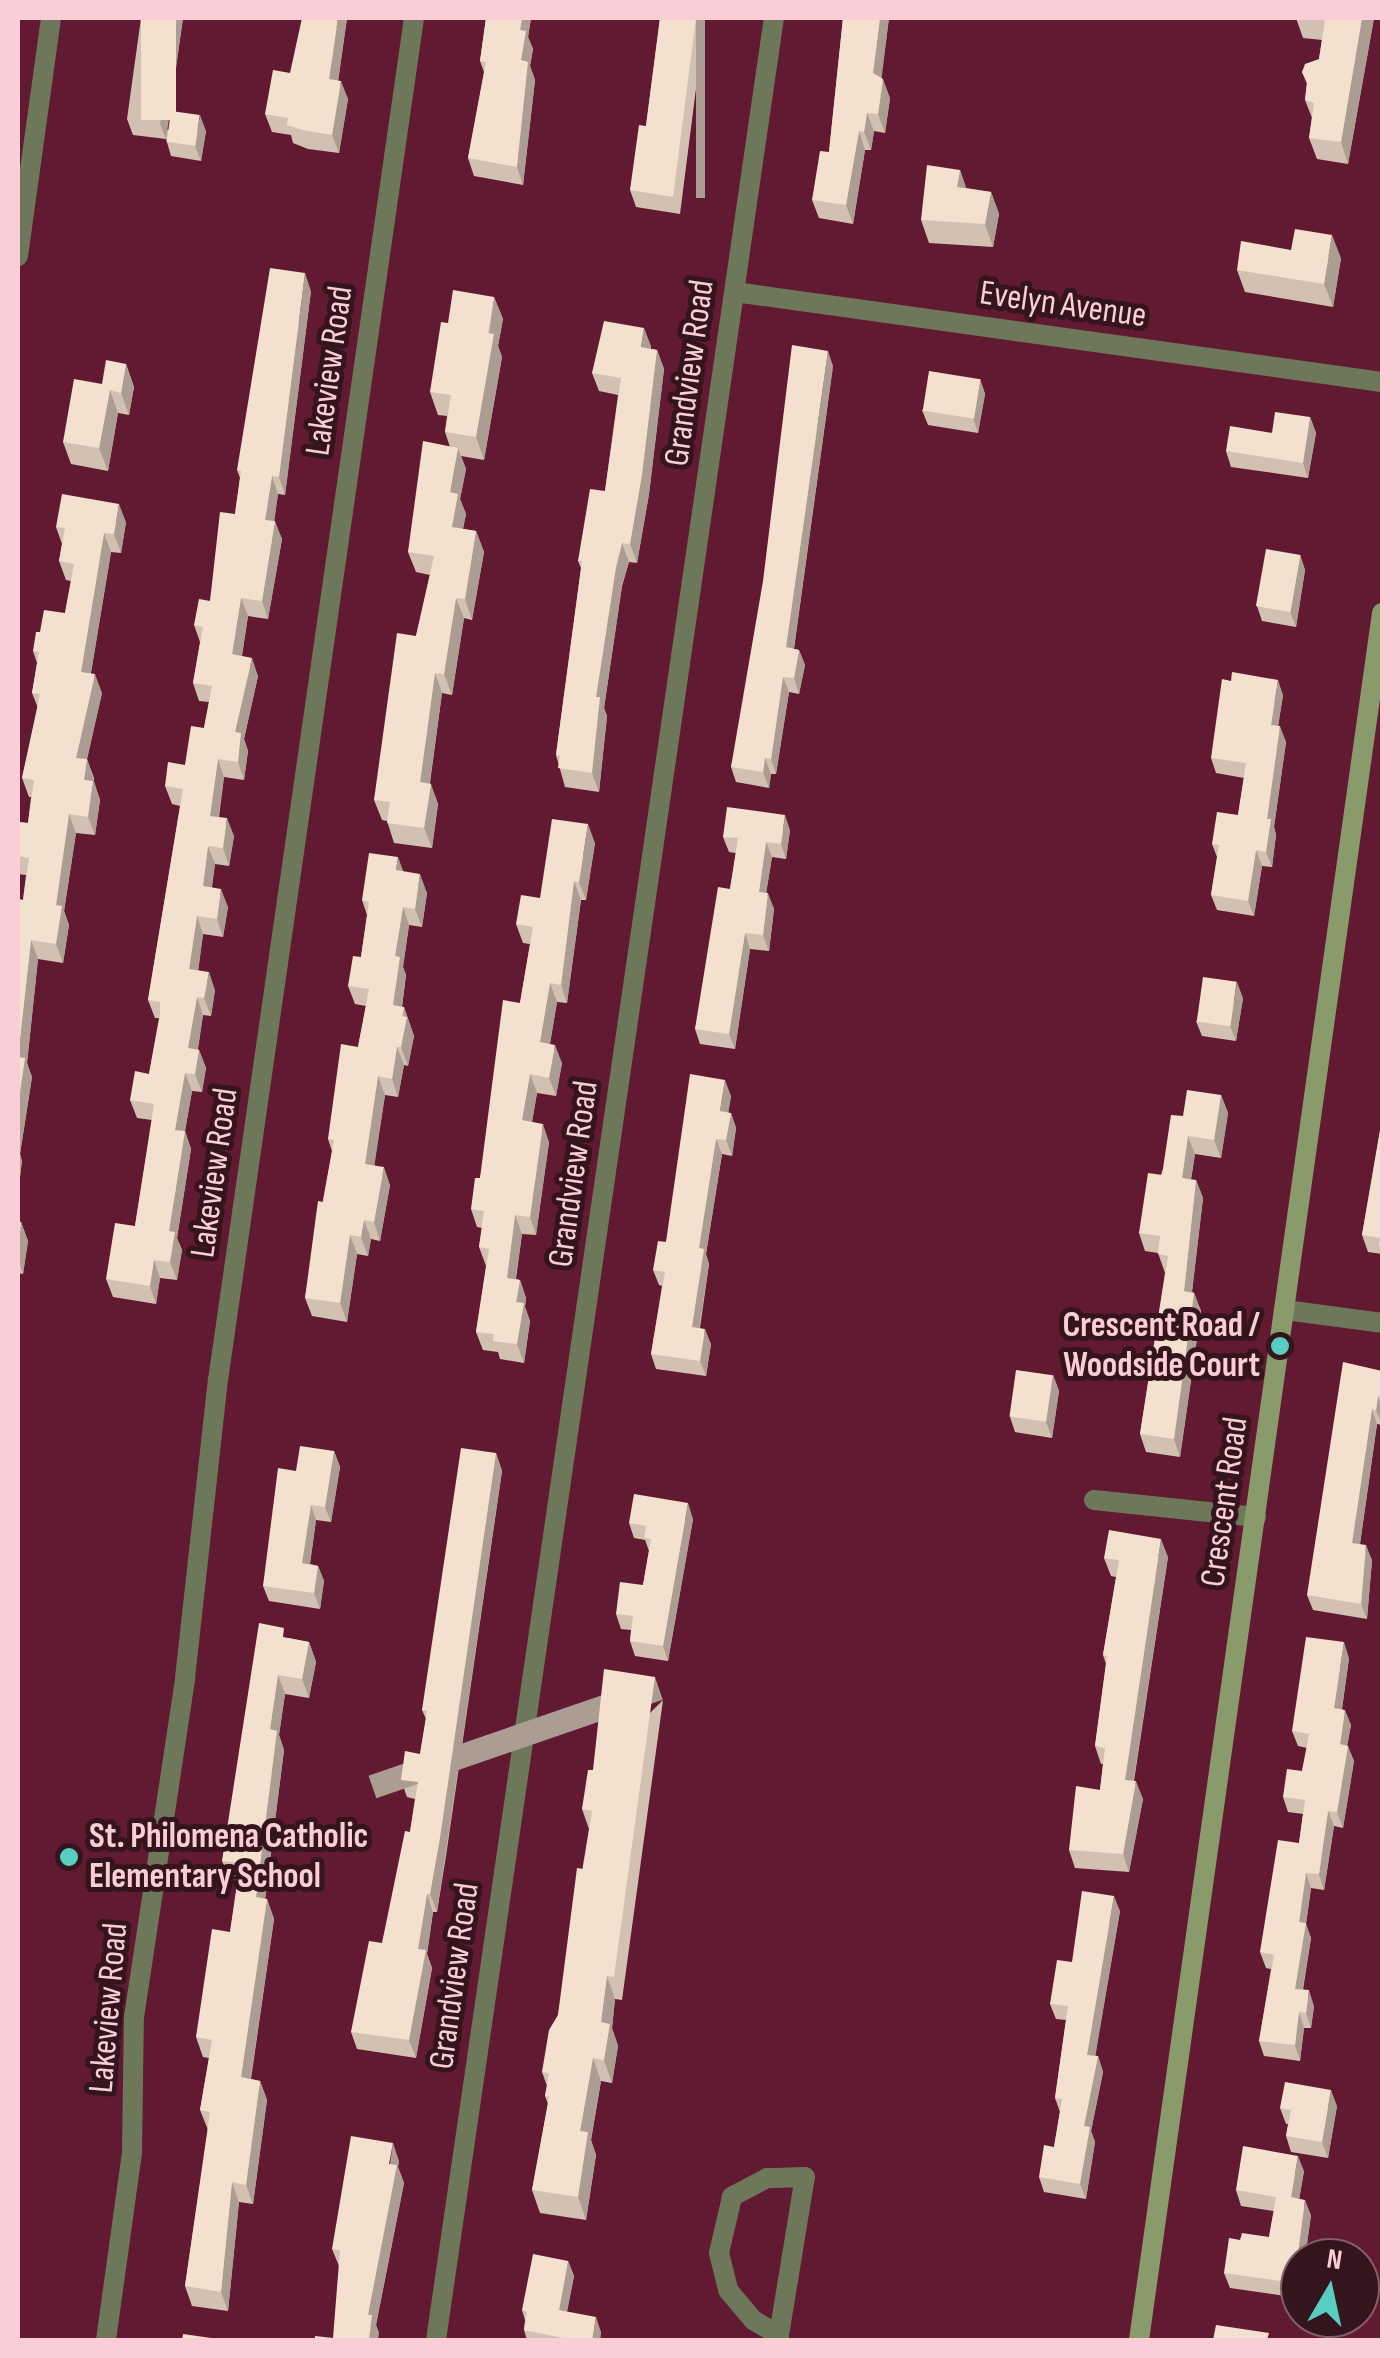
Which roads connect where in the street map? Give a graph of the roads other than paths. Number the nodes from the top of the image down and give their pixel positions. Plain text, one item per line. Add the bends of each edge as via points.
1 (51, 18) edge
2 (414, 18) edge
3 (774, 18) edge
4 (22, 185) edge
5 (18, 256) edge
6 (735, 292) junction
7 (1382, 382) edge
8 (1382, 613) edge
9 (1284, 1310) junction
10 (1382, 1323) edge
11 (1094, 1500) dead end
12 (1256, 1517) junction
13 (778, 2338) edge
14 (106, 2340) edge
15 (436, 2340) edge
16 (1139, 2340) edge

1 - 4 street
2 - 14 street, Lakeview Road via 218,1380 185,1678 134,2017 132,2152
3 - 6 street, Grandview Road
4 - 5 street
6 - 7 street, Evelyn Avenue
6 - 15 street, Grandview Road
8 - 9 street, Crescent Road
9 - 10 street
9 - 12 street, Crescent Road
11 - 12 street
12 - 16 street, Crescent Road
13 - 13 street via 790,2264 804,2177 768,2178 732,2197 719,2253 728,2290

